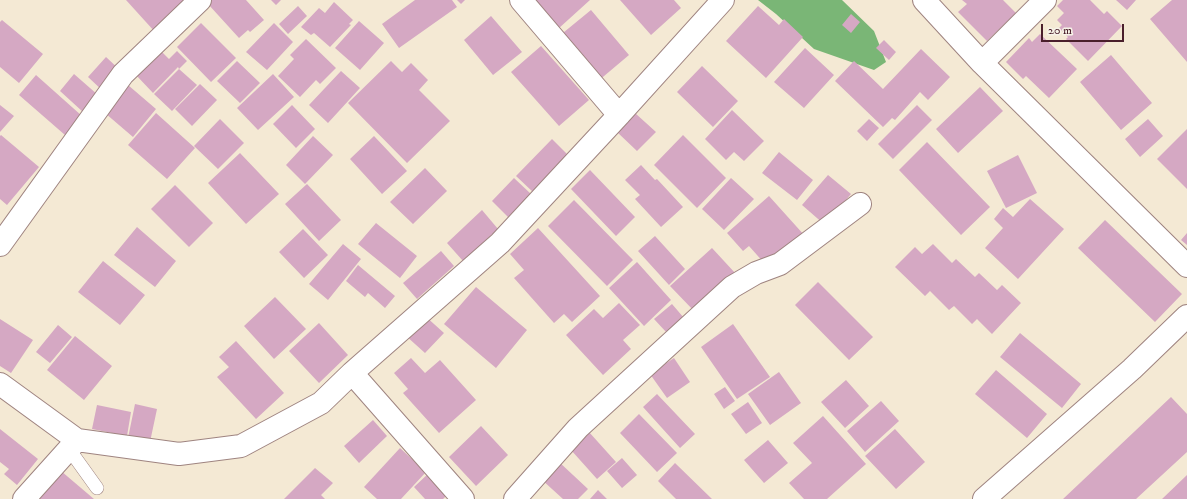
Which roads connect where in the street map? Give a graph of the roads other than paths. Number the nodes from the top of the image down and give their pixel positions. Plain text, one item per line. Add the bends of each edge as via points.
1 (200, 0) edge
2 (521, 0) edge
3 (723, 0) edge
4 (924, 0) edge
5 (1045, 0) edge
6 (982, 63) junction
7 (619, 115) junction
8 (860, 204) dead end
9 (0, 245) edge
10 (1187, 266) edge
11 (1187, 316) edge
12 (352, 373) junction
13 (0, 384) edge
14 (73, 445) junction
15 (98, 488) dead end
16 (24, 499) edge
17 (463, 499) edge
18 (515, 499) edge
19 (984, 499) edge

1 - 9 street via 123,74
2 - 7 street
3 - 7 street
4 - 6 street
5 - 6 street
6 - 10 street
7 - 12 street via 500,243
8 - 18 street via 780,264 756,274 727,292 578,428
11 - 19 street via 1132,369
12 - 14 street via 321,403 241,446 179,454
12 - 17 street
13 - 14 street
14 - 15 lane
14 - 16 street

